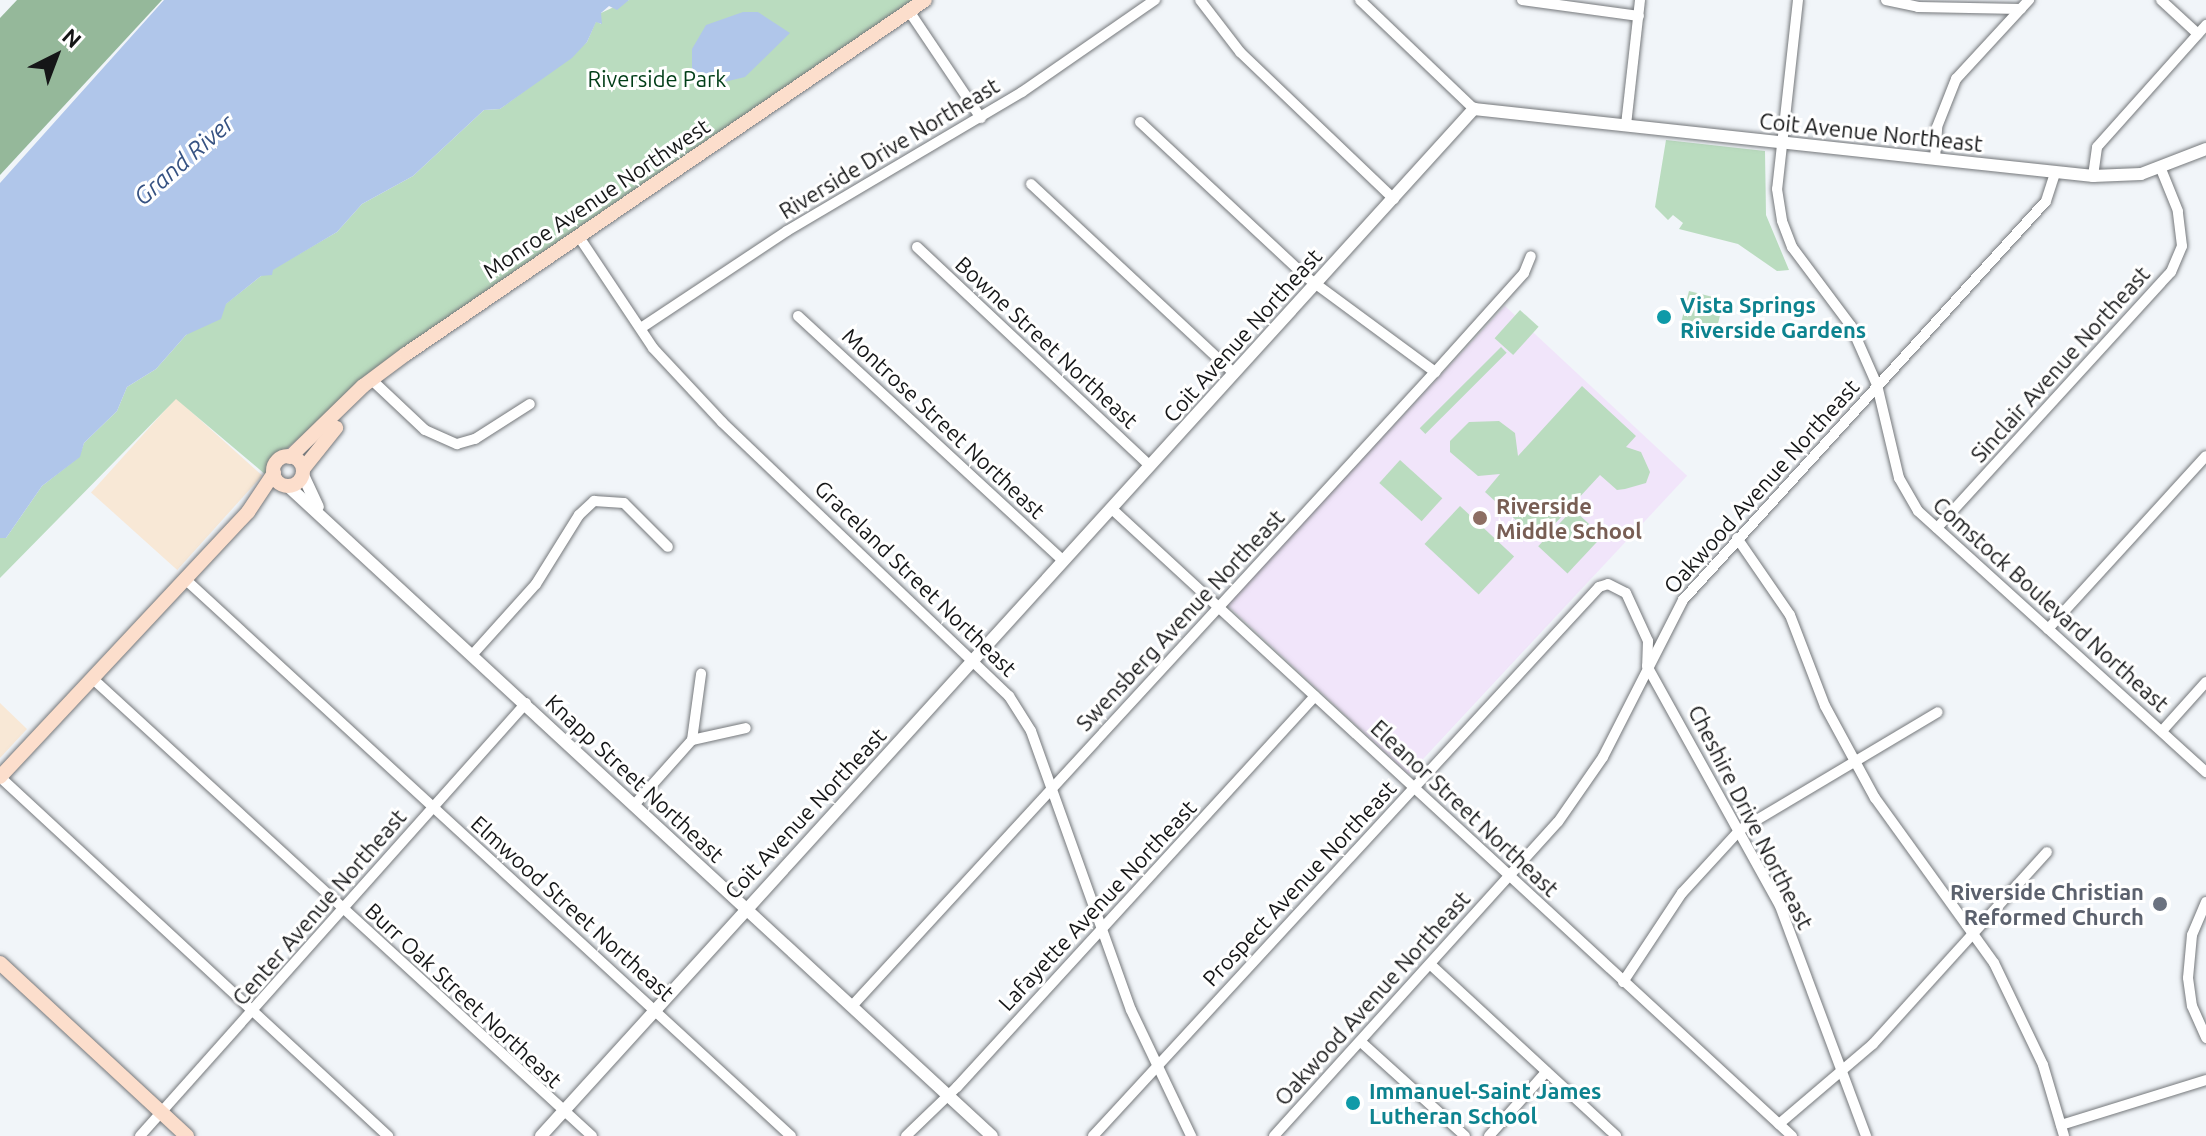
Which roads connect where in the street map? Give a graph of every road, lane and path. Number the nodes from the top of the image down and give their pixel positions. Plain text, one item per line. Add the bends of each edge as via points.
1 (925, 0) edge
2 (1155, 0) edge
3 (1200, 0) edge
4 (1360, 0) edge
5 (1522, 0) edge
6 (1640, 0) edge
7 (1798, 0) edge
8 (1886, 0) edge
9 (2161, 0) edge
10 (2025, 4) edge
11 (909, 11) junction
12 (1639, 16) junction
13 (2202, 30) edge
14 (1474, 109) junction
15 (981, 118) junction
16 (1140, 122) dead end
17 (1626, 125) junction
18 (1781, 141) junction
19 (2206, 149) edge
20 (1935, 159) junction
21 (2161, 169) junction
22 (2055, 173) junction
23 (2093, 176) junction
24 (1031, 184) dead end
25 (1394, 199) junction
26 (579, 237) junction
27 (917, 247) dead end
28 (1531, 256) dead end
29 (1315, 285) junction
30 (798, 316) dead end
31 (641, 328) junction
32 (1435, 372) junction
33 (1234, 373) junction
34 (374, 382) junction
35 (1877, 385) junction
36 (530, 404) dead end
37 (319, 439) junction
38 (2206, 456) edge
39 (290, 457) junction
40 (1150, 466) junction
41 (303, 472) junction
42 (274, 473) junction
43 (286, 486) junction
44 (1112, 509) junction
45 (248, 512) junction
46 (324, 516) junction
47 (1937, 528) junction
48 (1737, 538) junction
49 (668, 547) dead end
50 (1062, 560) junction
51 (185, 579) junction
52 (1599, 587) joint
53 (1219, 608) junction
54 (2048, 629) junction
55 (473, 654) junction
56 (975, 658) junction
57 (1647, 666) junction
58 (701, 674) dead end
59 (92, 678) junction
60 (2206, 682) edge
61 (1315, 696) junction
62 (526, 703) junction
63 (1938, 712) dead end
64 (746, 728) dead end
65 (2162, 731) junction
66 (692, 740) junction
67 (1854, 763) junction
68 (2206, 772) edge
69 (0, 777) edge
70 (1414, 788) junction
71 (1052, 790) junction
72 (635, 804) junction
73 (433, 807) junction
74 (1740, 830) junction
75 (2047, 852) dead end
76 (1509, 877) junction
77 (2206, 902) edge
78 (746, 907) junction
79 (343, 910) junction
80 (1101, 929) junction
81 (1974, 930) junction
82 (0, 963) edge
83 (1431, 965) junction
84 (1623, 982) junction
85 (852, 1006) junction
86 (253, 1012) junction
87 (653, 1012) junction
88 (2206, 1038) edge
89 (1361, 1042) junction
90 (1155, 1068) junction
91 (1843, 1068) junction
92 (1546, 1072) junction
93 (2206, 1080) edge
94 (947, 1094) junction
95 (162, 1112) junction
96 (562, 1112) junction
97 (1779, 1124) junction
98 (2063, 1130) edge
99 (140, 1136) edge
100 (187, 1136) edge
101 (388, 1136) edge
102 (541, 1136) edge
103 (592, 1136) edge
104 (791, 1136) edge
105 (906, 1136) edge
106 (992, 1136) edge
107 (1093, 1136) edge
108 (1191, 1136) edge
109 (1274, 1136) edge
110 (1465, 1136) edge
111 (1489, 1136) edge
112 (1616, 1136) edge
113 (1792, 1136) edge
114 (1866, 1136) edge

1 - 11 main road, Monroe Avenue Northwest
2 - 15 street, Riverside Drive Northeast
3 - 25 street via 1240,52
4 - 14 street
5 - 12 street
6 - 12 street
7 - 18 street, Comstock Boulevard Northeast
8 - 10 street via 1918,7
9 - 13 street
10 - 20 street via 1956,79 1937,127
11 - 15 street
11 - 26 main road, Monroe Avenue Northwest
12 - 17 street
13 - 23 street via 2097,147
14 - 17 street, Coit Avenue Northeast
14 - 25 street, Coit Avenue Northeast
15 - 31 street, Riverside Drive Northeast via 787,231
16 - 29 street
17 - 18 street, Coit Avenue Northeast
18 - 20 street, Coit Avenue Northeast
18 - 35 street, Comstock Boulevard Northeast via 1777,189 1792,247 1851,326
19 - 21 street, Coit Avenue Northeast
20 - 22 street, Coit Avenue Northeast
21 - 23 street, Coit Avenue Northeast
21 - 47 street, Sinclair Avenue Northeast via 2178,211 2182,246 2171,272
22 - 23 street, Coit Avenue Northeast
22 - 35 street, Oakwood Avenue Northeast via 2046,201
24 - 33 street
25 - 29 street, Coit Avenue Northeast
26 - 31 street, Graceland Street Northeast
26 - 34 main road, Monroe Avenue Northwest
27 - 40 street, Bowne Street Northeast
28 - 32 street, Swensberg Avenue Northeast via 1524,273
29 - 32 street via 1362,314
29 - 33 street, Coit Avenue Northeast
30 - 50 street, Montrose Street Northeast
31 - 56 street, Graceland Street Northeast via 722,422
32 - 53 street, Swensberg Avenue Northeast
33 - 40 street, Coit Avenue Northeast
34 - 36 street via 425,430 457,444 475,439
34 - 37 main road, Monroe Avenue Northwest via 363,386
35 - 47 street, Comstock Boulevard Northeast via 1899,478 1918,511
35 - 48 street, Oakwood Avenue Northeast
37 - 39 main road, Monroe Avenue Northwest
37 - 41 main road, Monroe Avenue Northwest
38 - 54 street
39 - 41 main road
39 - 42 main road, Monroe Avenue Northwest via 278,461
40 - 44 street, Coit Avenue Northeast
41 - 43 main road, Monroe Avenue Northwest
41 - 46 street
42 - 43 main road
42 - 45 main road
43 - 45 main road
43 - 46 street, Knapp Street Northeast
44 - 50 street, Coit Avenue Northeast
44 - 53 street, Eleanor Street Northeast
45 - 51 main road
46 - 55 street, Knapp Street Northeast
47 - 54 street, Comstock Boulevard Northeast
48 - 57 street, Oakwood Avenue Northeast via 1683,600
48 - 67 street via 1790,615
49 - 55 street via 624,503 594,501 579,515 536,584
50 - 56 street, Coit Avenue Northeast
51 - 59 main road
51 - 73 street, Elmwood Street Northeast
52 - 57 street, Cheshire Drive Northeast via 1608,584 1626,593 1648,641
52 - 70 street, Prospect Avenue Northeast
53 - 61 street, Eleanor Street Northeast
53 - 71 street, Swensberg Avenue Northeast
54 - 65 street, Comstock Boulevard Northeast
55 - 62 street, Knapp Street Northeast
56 - 71 street, Graceland Street Northeast via 1024,719
56 - 78 street, Coit Avenue Northeast
57 - 74 street, Cheshire Drive Northeast
57 - 76 street, Oakwood Avenue Northeast via 1603,757 1558,822
58 - 66 street
59 - 69 main road
59 - 79 street, Burr Oak Street Northeast
60 - 65 street
61 - 70 street, Eleanor Street Northeast
61 - 80 street, Lafayette Avenue Northeast
62 - 72 street, Knapp Street Northeast
62 - 73 street, Center Avenue Northeast
63 - 67 street
64 - 66 street
65 - 68 street, Comstock Boulevard Northeast
66 - 72 street
67 - 74 street
67 - 81 street via 1904,841
69 - 86 street
70 - 76 street, Eleanor Street Northeast
70 - 90 street, Prospect Avenue Northeast
71 - 80 street, Graceland Street Northeast
71 - 85 street, Swensberg Avenue Northeast
72 - 78 street, Knapp Street Northeast
73 - 79 street, Center Avenue Northeast
73 - 87 street, Elmwood Street Northeast
74 - 84 street via 1682,893
74 - 91 street, Cheshire Drive Northeast via 1780,906
75 - 81 street
76 - 83 street, Oakwood Avenue Northeast
76 - 84 street, Eleanor Street Northeast
77 - 88 street via 2192,935 2188,978 2192,1006
78 - 85 street, Knapp Street Northeast
78 - 87 street, Coit Avenue Northeast
79 - 86 street, Center Avenue Northeast
79 - 96 street, Burr Oak Street Northeast
80 - 90 street, Graceland Street Northeast
80 - 94 street, Lafayette Avenue Northeast
81 - 91 street via 1873,1044
81 - 98 street via 2021,1015
82 - 95 main road
83 - 89 street, Oakwood Avenue Northeast
83 - 92 street
84 - 97 street, Eleanor Street Northeast
85 - 94 street, Knapp Street Northeast
86 - 95 street, Center Avenue Northeast
86 - 101 street
87 - 96 street, Coit Avenue Northeast
87 - 104 street, Elmwood Street Northeast
89 - 109 street, Oakwood Avenue Northeast
89 - 110 street
90 - 107 street, Prospect Avenue Northeast
90 - 108 street, Graceland Street Northeast
91 - 97 street
91 - 114 street, Cheshire Drive Northeast
92 - 111 street
92 - 112 street
93 - 98 street
94 - 105 street, Lafayette Avenue Northeast
94 - 106 street, Knapp Street Northeast
95 - 99 street, Center Avenue Northeast
95 - 100 main road
96 - 102 street, Coit Avenue Northeast
96 - 103 street, Burr Oak Street Northeast
97 - 113 street, Eleanor Street Northeast

